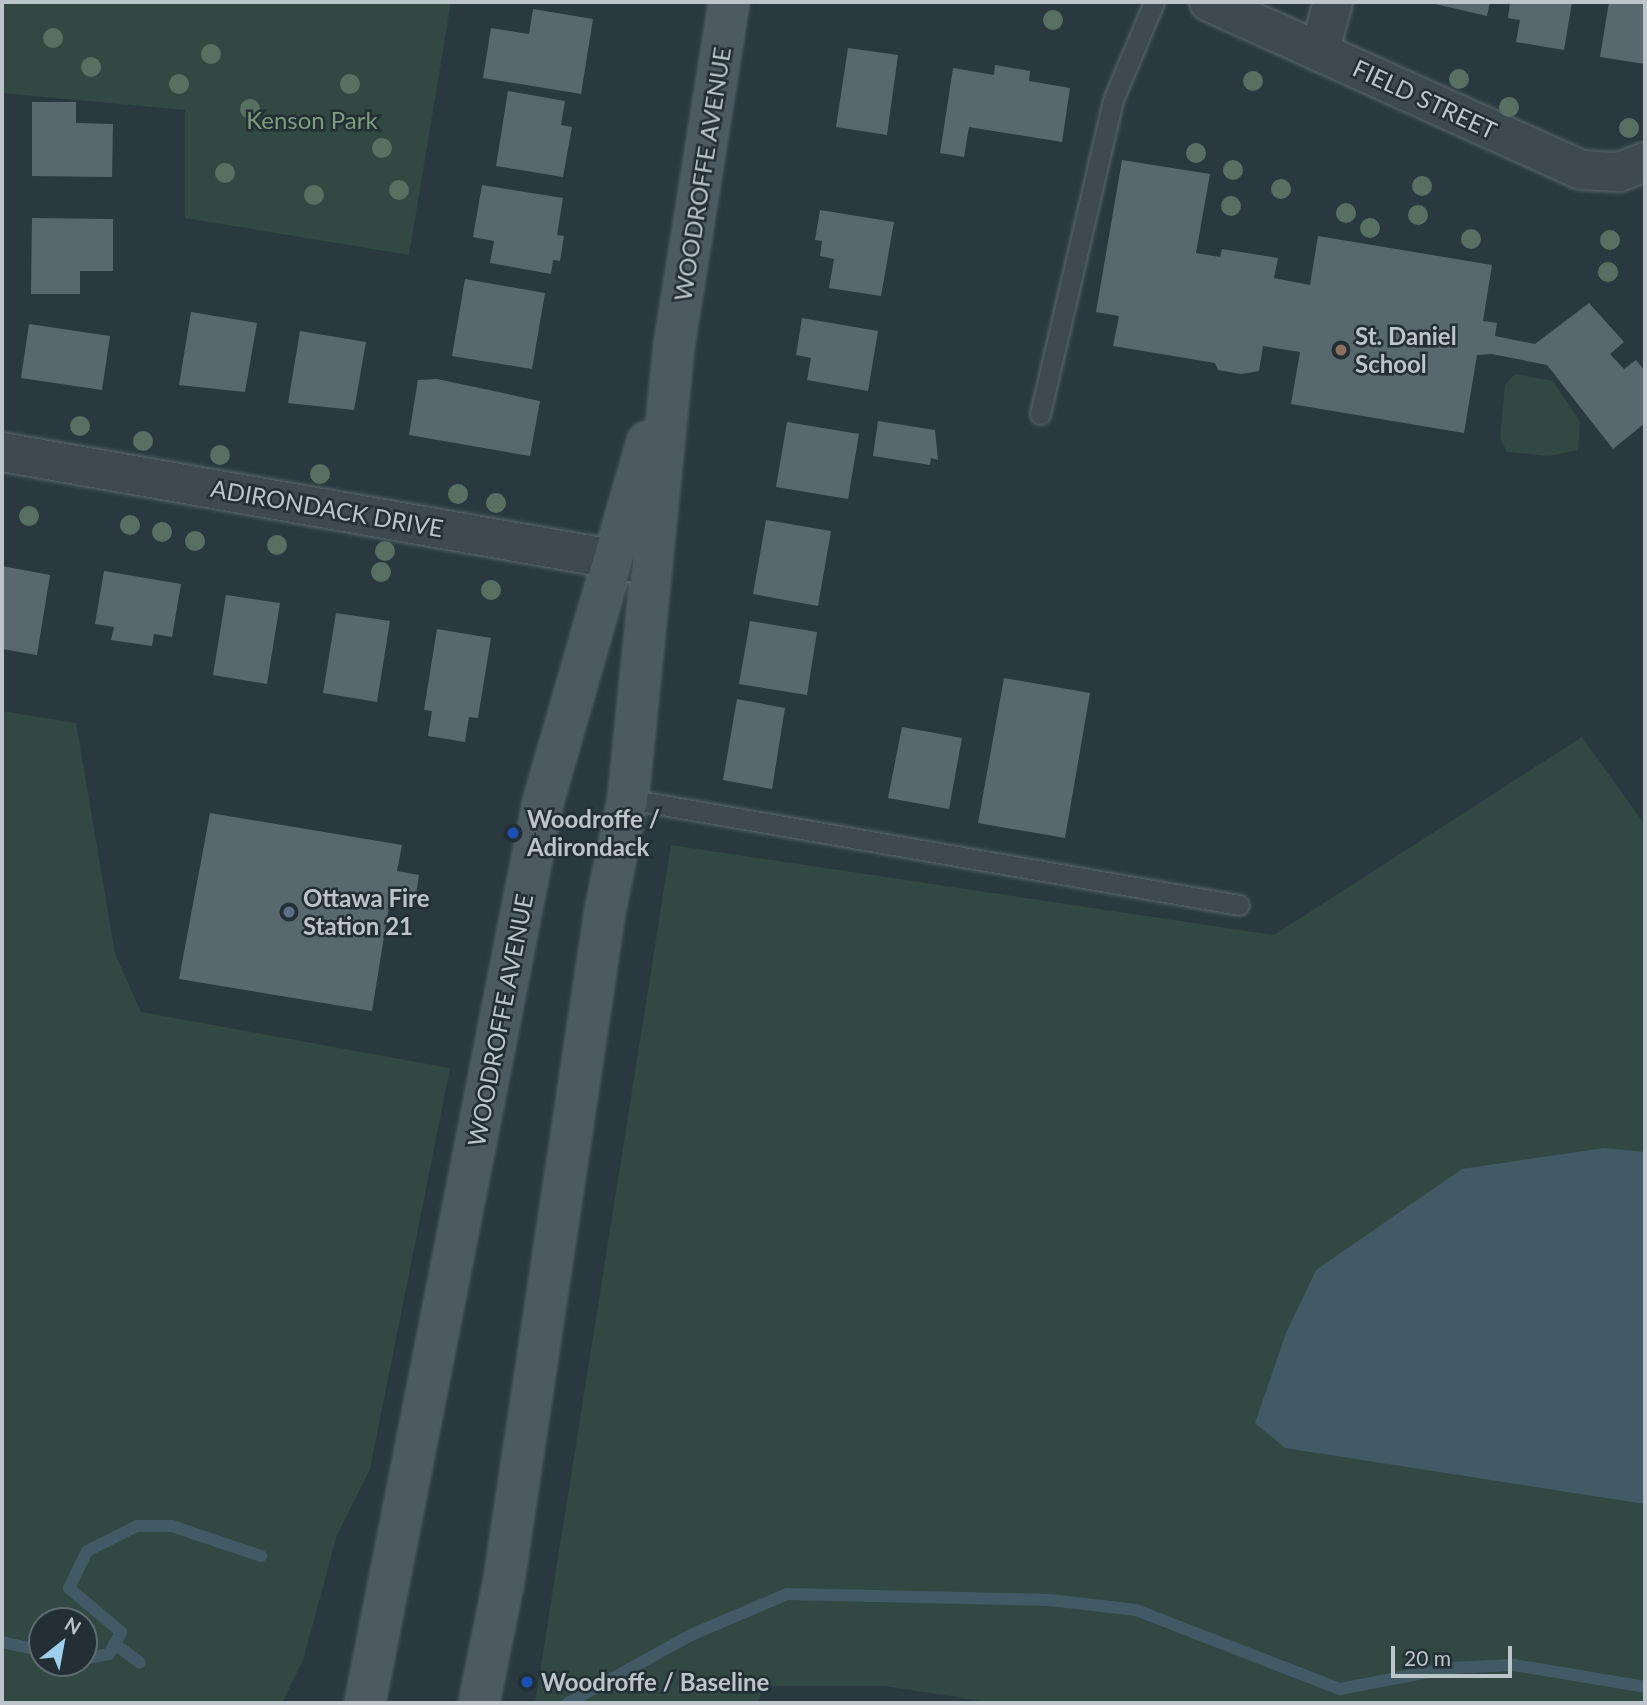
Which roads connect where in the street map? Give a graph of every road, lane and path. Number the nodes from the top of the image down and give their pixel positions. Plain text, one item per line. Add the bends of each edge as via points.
1 (729, 2) edge
2 (1154, 2) edge
3 (1209, 2) edge
4 (1334, 2) edge
5 (1320, 49) junction
6 (1645, 162) edge
7 (674, 345) junction
8 (1040, 414) dead end
9 (2, 452) edge
10 (613, 559) junction
11 (652, 566) junction
12 (628, 799) junction
13 (1239, 905) dead end
14 (365, 1703) edge
15 (479, 1703) edge

1 - 7 main road, WOODROFFE AVENUE
2 - 8 lane via 1113,100
3 - 5 street, FIELD STREET
4 - 5 street
5 - 6 street, FIELD STREET via 1581,170 1619,172
7 - 10 main road, WOODROFFE AVENUE
7 - 11 main road, WOODROFFE AVENUE
9 - 10 street, ADIRONDACK DRIVE
10 - 11 street, ADIRONDACK DRIVE
10 - 14 main road, WOODROFFE AVENUE via 543,802
11 - 12 main road, WOODROFFE AVENUE
12 - 13 lane
12 - 15 main road, WOODROFFE AVENUE via 605,911 504,1580

